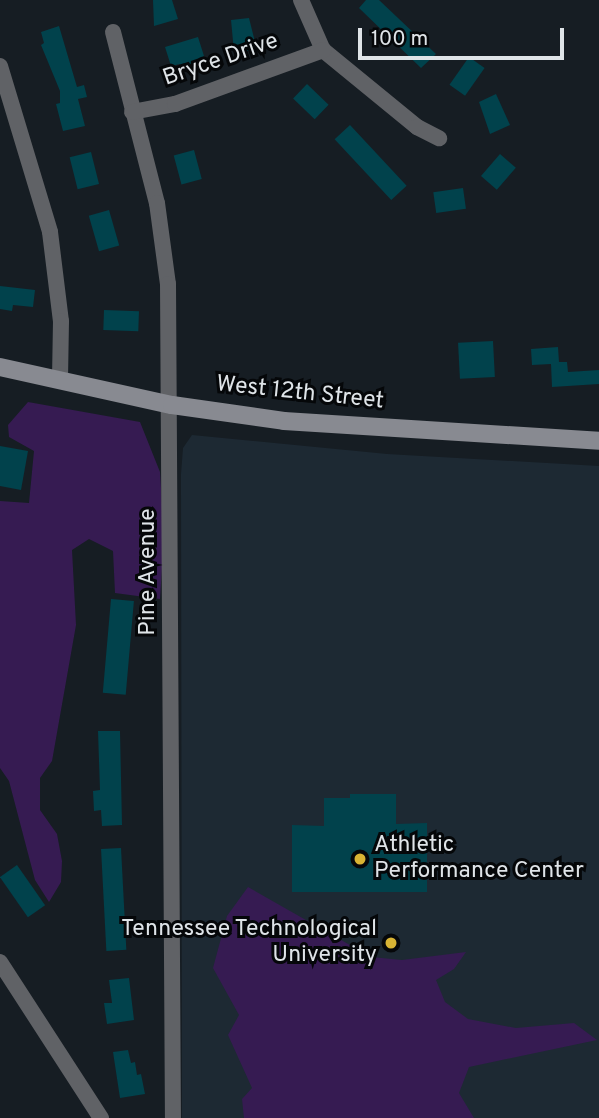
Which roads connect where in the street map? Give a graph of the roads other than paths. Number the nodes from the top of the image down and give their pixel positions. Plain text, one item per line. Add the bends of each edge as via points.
1 (301, 0) edge
2 (113, 32) dead end
3 (323, 50) junction
4 (0, 66) edge
5 (132, 111) junction
6 (439, 138) dead end
7 (0, 367) edge
8 (60, 380) junction
9 (172, 404) junction
10 (599, 441) edge
11 (0, 962) edge
12 (100, 1118) edge
13 (173, 1118) edge

1 - 3 street
2 - 5 street, Pine Avenue
3 - 5 street, Bryce Drive via 174,104
3 - 6 street via 416,127
4 - 8 street via 50,232 61,321
5 - 9 street, Pine Avenue via 157,204 168,284
7 - 8 main road, West 12th Street
8 - 9 main road, West 12th Street
9 - 10 main road, West 12th Street via 284,421
9 - 13 street, Pine Avenue
11 - 12 street

